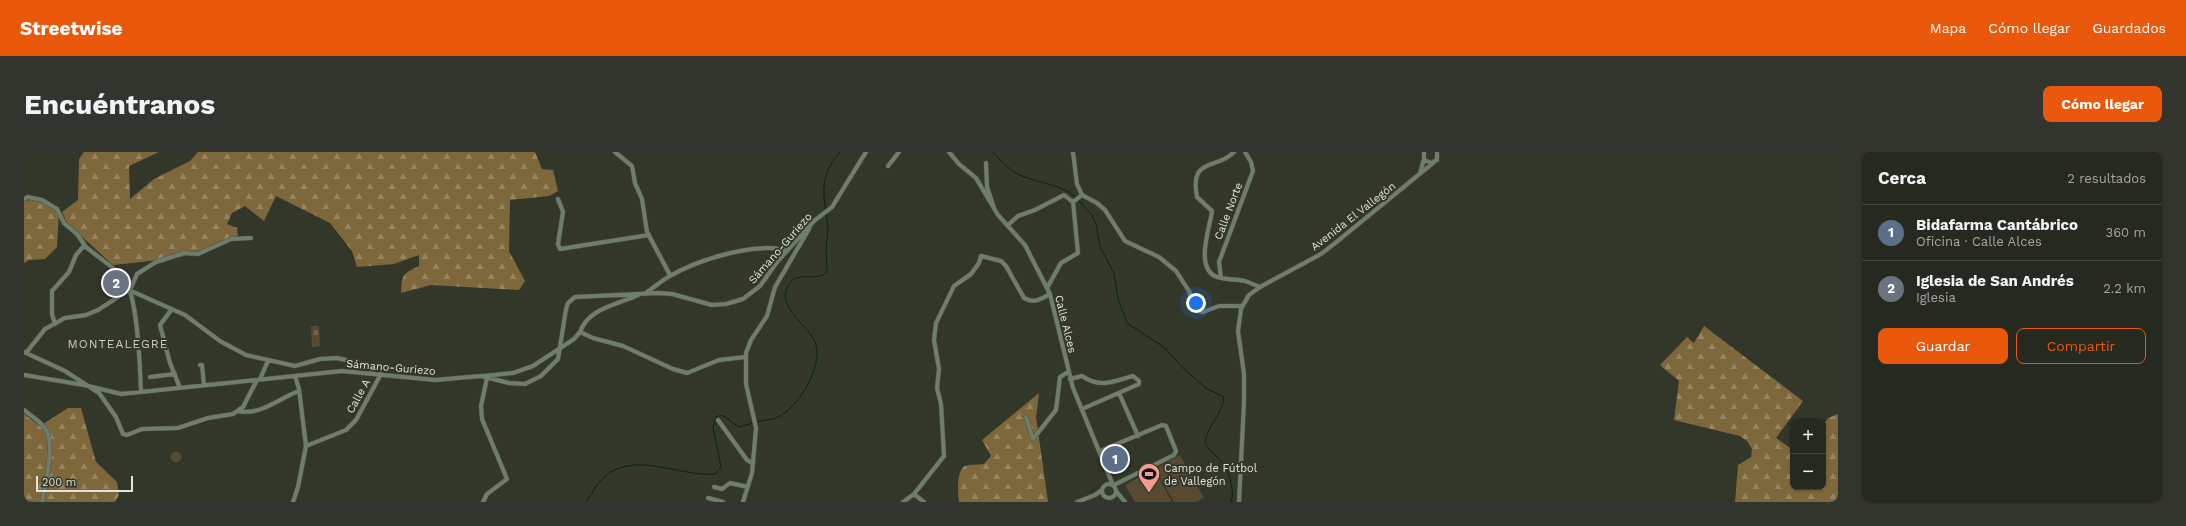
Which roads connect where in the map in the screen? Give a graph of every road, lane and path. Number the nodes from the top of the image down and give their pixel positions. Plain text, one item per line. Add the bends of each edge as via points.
1 (615, 152) edge
2 (866, 152) edge
3 (898, 152) edge
4 (949, 152) edge
5 (1073, 152) edge
6 (1234, 152) edge
7 (1245, 152) edge
8 (1437, 152) edge
9 (1441, 152) edge
10 (1423, 154) edge
11 (1438, 157) junction
12 (986, 163) dead end
13 (1433, 163) junction
14 (888, 166) dead end
15 (1419, 175) junction
16 (1081, 196) junction
17 (24, 199) edge
18 (558, 199) dead end
19 (1074, 202) junction
20 (994, 208) junction
21 (810, 224) junction
22 (1008, 225) junction
23 (649, 235) junction
24 (251, 238) dead end
25 (86, 247) junction
26 (787, 251) junction
27 (670, 276) junction
28 (1221, 278) junction
29 (1260, 287) junction
30 (1047, 288) junction
31 (130, 290) junction
32 (645, 293) junction
33 (1050, 294) junction
34 (1242, 306) junction
35 (172, 309) junction
36 (55, 324) junction
37 (580, 332) junction
38 (562, 346) junction
39 (25, 353) edge
40 (746, 357) junction
41 (268, 361) junction
42 (200, 365) dead end
43 (1068, 372) junction
44 (374, 373) junction
45 (175, 374) junction
46 (381, 374) junction
47 (24, 375) edge
48 (295, 376) junction
49 (479, 376) junction
50 (150, 377) dead end
51 (487, 378) junction
52 (259, 379) junction
53 (1070, 379) junction
54 (204, 385) junction
55 (88, 386) junction
56 (180, 388) junction
57 (299, 391) junction
58 (141, 392) junction
59 (1119, 393) junction
60 (24, 410) edge
61 (1082, 410) junction
62 (238, 411) junction
63 (1026, 417) dead end
64 (718, 420) dead end
65 (1138, 436) junction
66 (306, 446) junction
67 (1100, 451) junction
68 (752, 463) junction
69 (1111, 477) junction
70 (1108, 484) junction
71 (714, 487) dead end
72 (1115, 487) junction
73 (748, 488) junction
74 (1102, 490) junction
75 (914, 494) junction
76 (1095, 495) junction
77 (1104, 495) junction
78 (1114, 496) junction
79 (708, 498) dead end
80 (1125, 501) edge
81 (42, 502) edge
82 (293, 502) edge
83 (484, 502) edge
84 (723, 502) edge
85 (744, 502) edge
86 (903, 502) edge
87 (924, 502) edge
88 (1077, 502) edge
89 (1239, 502) edge

1 - 23 street via 631,162
2 - 21 street, Sámano-Guriezo via 835,202
3 - 14 street
4 - 20 street, Calle Alces via 980,183
5 - 16 street
6 - 28 street via 1229,157 1203,166 1196,180 1197,197 1212,211 1205,247 1207,266 1210,273
7 - 28 street, Calle Norte via 1251,162 1252,171 1219,262
8 - 11 street
9 - 11 street, Avenida El Vallegón
10 - 13 street via 1428,163
10 - 15 street
11 - 13 street, Avenida El Vallegón
12 - 20 street via 987,187
13 - 15 street, Avenida El Vallegón
15 - 29 street, Avenida El Vallegón via 1321,254
16 - 19 street
16 - 34 street via 1097,202 1105,210 1125,241 1159,257 1176,272 1198,311 1203,312 1219,306
17 - 25 street via 35,198 51,205
18 - 23 street via 563,212 558,244 560,249
19 - 22 street via 1064,195 1018,216
19 - 30 street via 1078,253 1061,263
20 - 22 street, Calle Alces
21 - 26 street, Sámano-Guriezo
21 - 40 street via 775,287 767,316 751,340
22 - 30 street, Calle Alces via 1025,245
23 - 27 street
24 - 31 street via 247,236 241,240 231,239 198,254 184,253 156,262 137,274
25 - 31 street via 124,279
25 - 36 street via 79,250 70,272 52,290 52,314
26 - 27 street via 767,247 754,248 722,256
26 - 32 street, Sámano-Guriezo via 755,291 736,302 712,305 672,294
27 - 32 street
28 - 29 street via 1245,281
29 - 34 street, Avenida El Vallegón via 1249,295
30 - 33 street, Calle Alces
31 - 35 street
31 - 36 street via 98,310 86,315 65,318
31 - 58 street via 139,347
32 - 37 street via 593,314
32 - 38 street, Sámano-Guriezo via 575,297 566,309
33 - 43 street, Calle Alces
33 - 75 street via 1039,300 1028,301 1006,266 981,256 976,269 954,286 936,323 934,340 939,369 937,388 941,404 944,456
34 - 89 street, Avenida El Vallegón via 1238,319 1244,374
35 - 41 street via 190,318 236,351
35 - 45 street via 160,325
36 - 39 street via 45,328
37 - 38 street
37 - 40 street via 623,346 687,373 719,360
38 - 49 street via 529,368 513,373
38 - 51 street, Sámano-Guriezo via 555,364 532,383 509,383
39 - 55 street via 53,364
40 - 68 street via 746,384 756,424
41 - 44 street via 295,366 320,359 337,358 359,363
41 - 52 street
42 - 54 street via 202,364
43 - 53 street, Calle Alces
43 - 63 street via 1060,377 1056,410 1033,439
44 - 46 street, Sámano-Guriezo
44 - 48 street, Sámano-Guriezo via 342,371
45 - 50 street
45 - 56 street
46 - 49 street, Sámano-Guriezo via 435,380
46 - 66 street, Calle A via 356,420 346,430
47 - 55 street, Sámano-Guriezo
48 - 52 street, Sámano-Guriezo
48 - 57 street
49 - 51 street, Sámano-Guriezo
51 - 83 street via 481,406 482,419 507,479 486,494
52 - 54 street, Sámano-Guriezo
52 - 62 street via 248,400
53 - 59 street via 1082,376 1091,382 1102,384 1134,376 1137,378 1139,384
53 - 61 street, Calle Alces
54 - 56 street, Sámano-Guriezo
55 - 58 street, Sámano-Guriezo via 114,393
55 - 62 street via 102,396 116,417 122,432 127,435 142,429 186,426
56 - 58 street, Sámano-Guriezo
57 - 62 street via 261,409 250,412
57 - 66 street
59 - 61 street
59 - 65 street
60 - 81 street via 48,433 48,461
61 - 67 street, Calle Alces
64 - 68 street via 747,460
65 - 67 street
65 - 72 street via 1164,425 1176,453
66 - 82 street
67 - 69 street, Calle Alces
68 - 73 street
69 - 70 street
69 - 72 street, Calle Alces
70 - 72 street
70 - 74 street
71 - 73 street via 722,489 730,483
72 - 78 street
72 - 80 street, Calle Alces
73 - 85 street
74 - 76 street
74 - 77 street
75 - 86 street
75 - 87 street
76 - 77 street
76 - 88 street
77 - 78 street via 1108,498
78 - 80 street, Calle Alces
79 - 84 street

